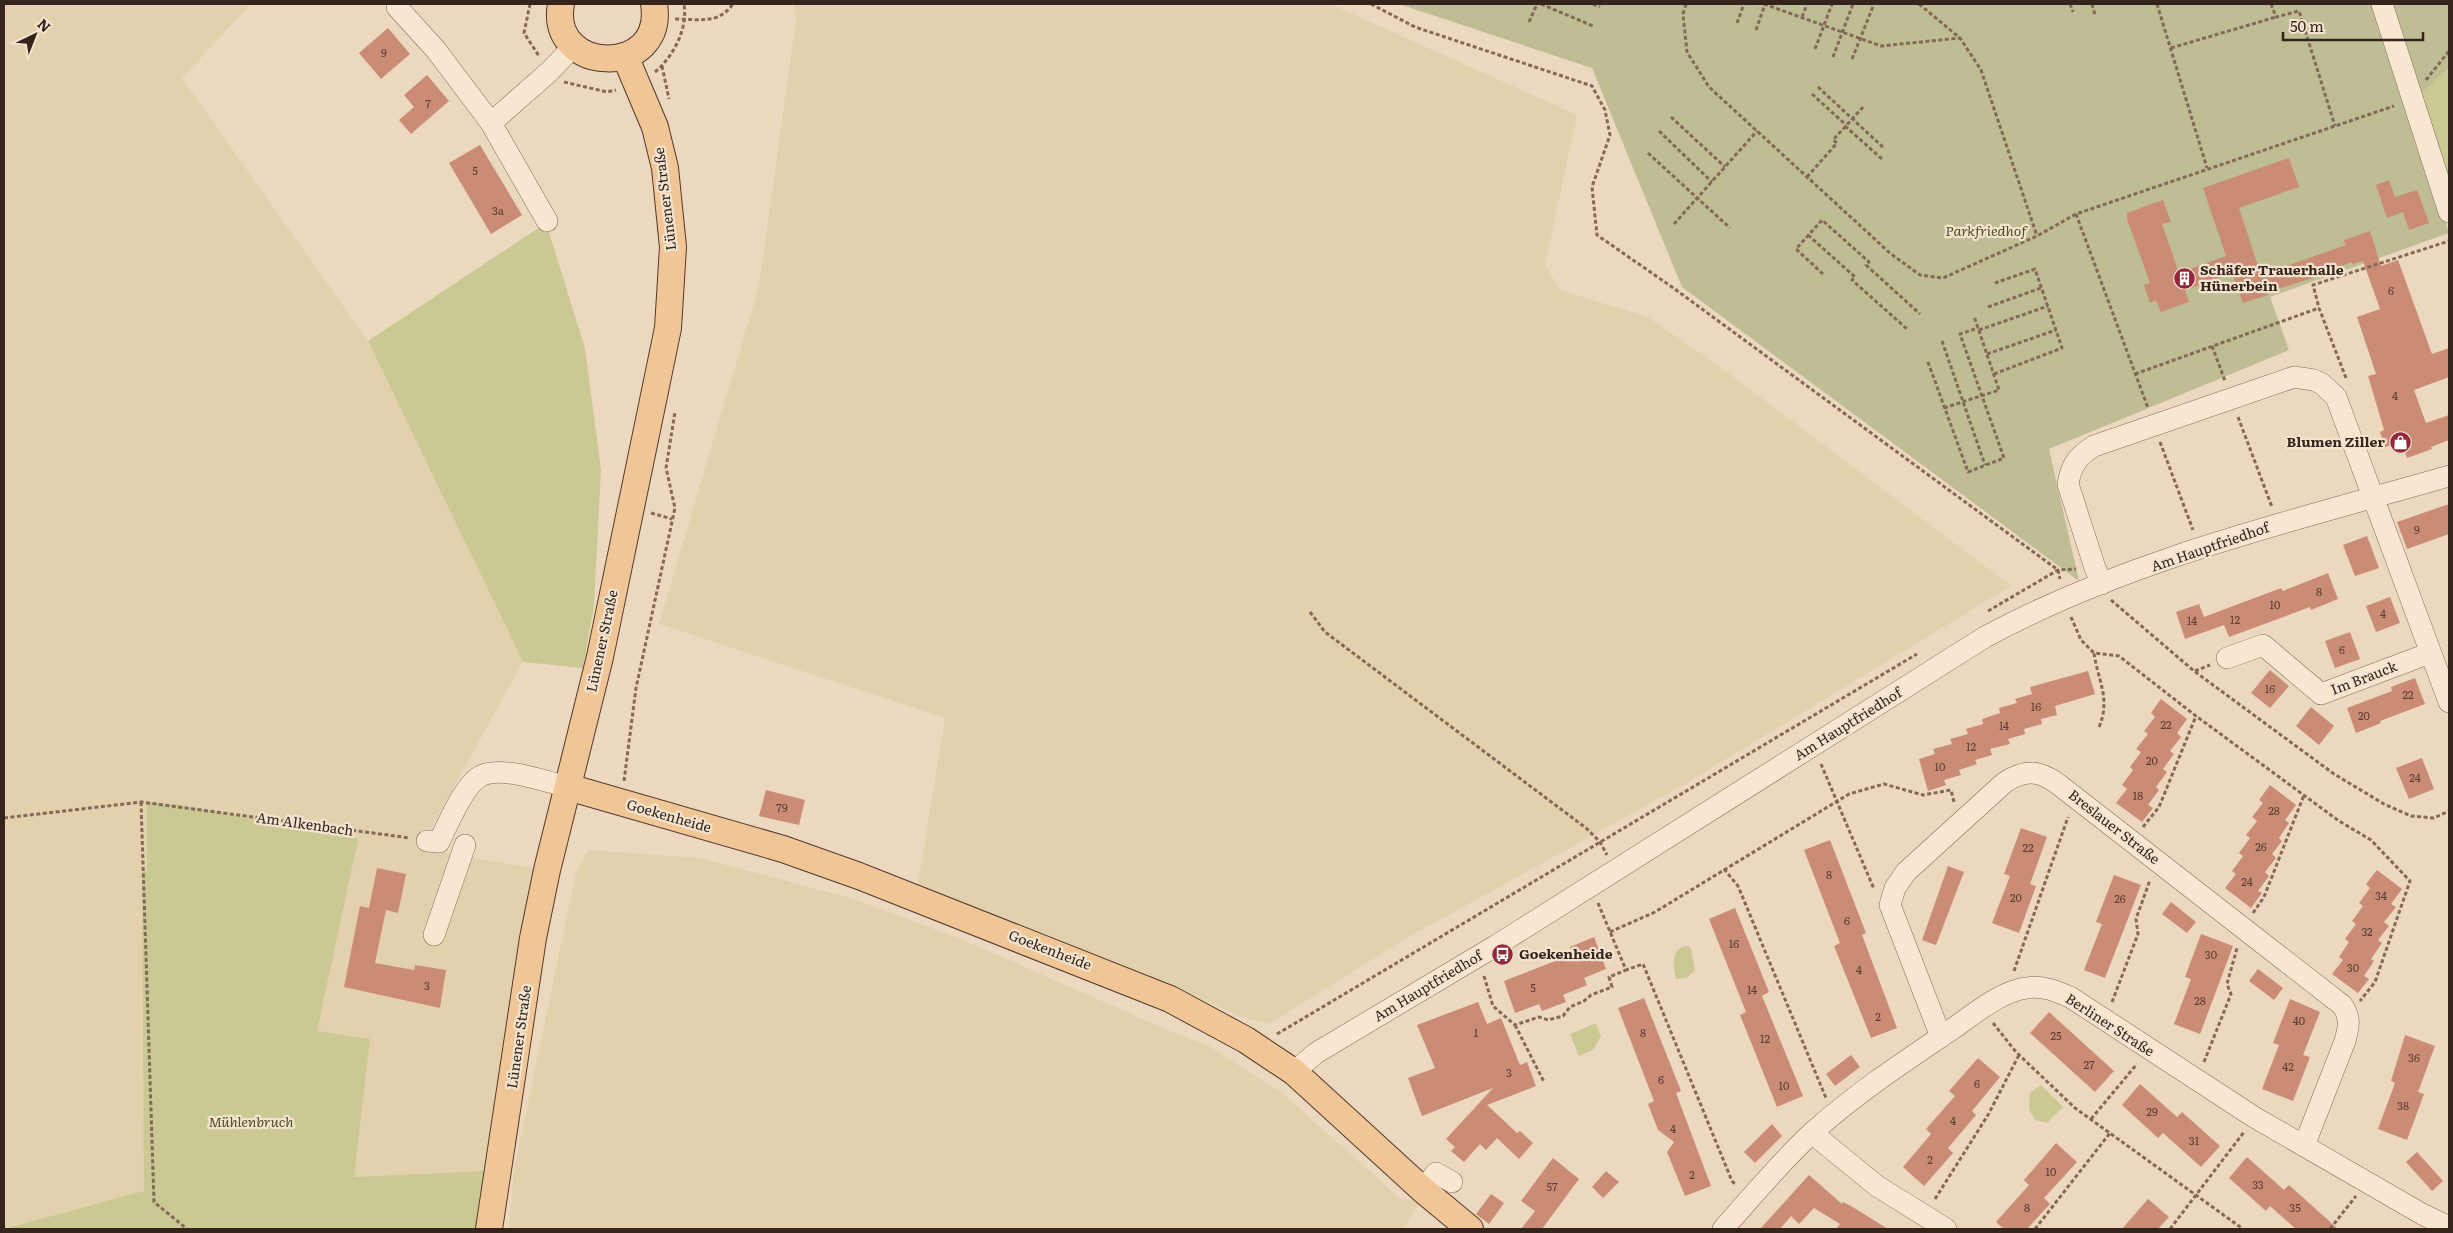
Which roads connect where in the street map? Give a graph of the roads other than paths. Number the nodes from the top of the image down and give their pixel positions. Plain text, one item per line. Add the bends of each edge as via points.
1 (561, 4) edge
2 (2382, 4) edge
3 (397, 6) dead end
4 (654, 11) edge
5 (574, 46) junction
6 (625, 56) junction
7 (491, 123) junction
8 (2449, 212) edge
9 (548, 221) dead end
10 (2449, 476) edge
11 (2374, 498) junction
12 (2099, 576) junction
13 (2430, 653) junction
14 (2228, 658) dead end
15 (2447, 691) edge
16 (568, 787) junction
17 (427, 841) road end
18 (464, 845) dead end
19 (434, 935) dead end
20 (1941, 1037) junction
21 (1294, 1072) junction
22 (1812, 1133) junction
23 (2304, 1146) junction
24 (1452, 1182) dead end
25 (1423, 1190) junction
26 (2449, 1227) edge
27 (489, 1229) edge
28 (1470, 1229) edge
29 (1722, 1229) edge
30 (1946, 1229) edge

1 - 5 main road via 563,29
2 - 8 street
3 - 7 street via 436,50
4 - 6 main road via 648,37
5 - 6 main road via 593,57 614,59
5 - 7 street
6 - 16 main road, Lünener Straße via 655,127 664,168 673,247 668,328 600,657
7 - 9 street
10 - 11 street, Am Hauptfriedhof
11 - 12 street, Am Hauptfriedhof via 2279,523 2200,550
11 - 12 street via 2336,397 2314,380 2294,377 2094,446 2078,457 2070,472 2070,490
11 - 13 street
12 - 21 street, Am Hauptfriedhof via 2065,598 1985,637 1591,886 1316,1053
13 - 14 street, Im Brauck via 2321,694 2263,645
13 - 15 street
16 - 17 street via 498,770 479,776 466,790 439,842
16 - 21 main road, Goekenheide via 783,849 1140,986 1206,1017
16 - 27 main road, Lünener Straße via 533,938
18 - 19 street
20 - 22 street, Berliner Straße
20 - 23 street, Berliner Straße via 2012,992 2027,988 2055,990
20 - 23 street, Breslauer Straße via 1890,905 1895,888 1906,872 2004,783 2024,773 2040,773 2333,996 2348,1014 2345,1040
21 - 25 main road, Goekenheide
22 - 29 street, Berliner Straße
22 - 30 street via 1877,1186
23 - 26 street, Berliner Straße
24 - 25 street via 1436,1173
25 - 28 main road, Goekenheide

